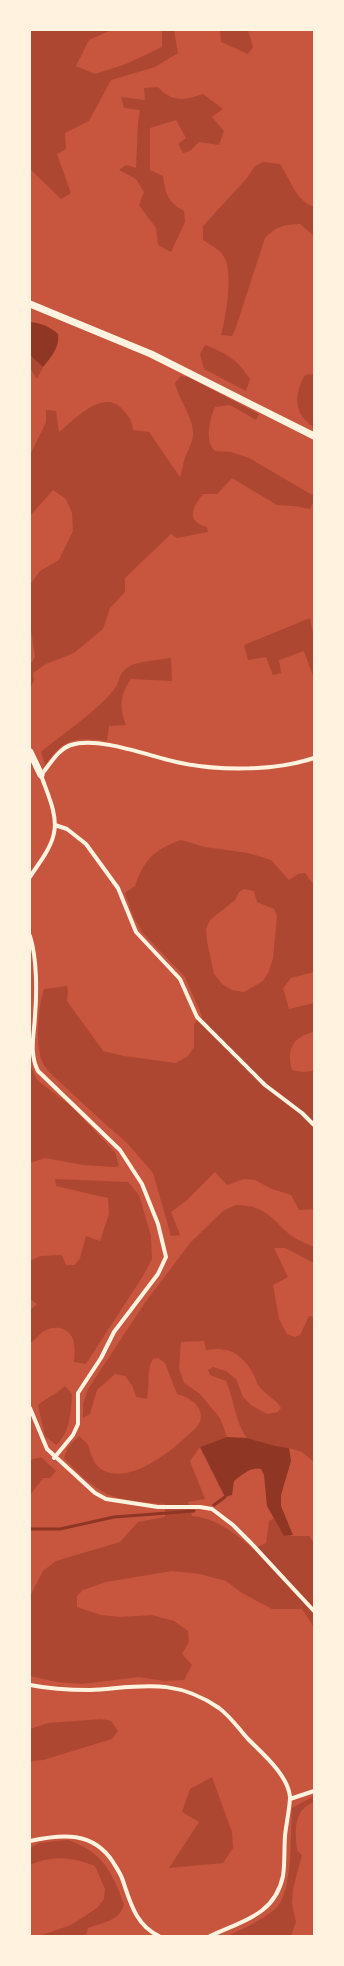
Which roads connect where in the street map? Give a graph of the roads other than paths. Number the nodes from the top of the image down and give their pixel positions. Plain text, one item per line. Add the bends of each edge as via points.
1 (30, 304) edge
2 (314, 436) edge
3 (30, 752) edge
4 (314, 758) edge
5 (42, 775) junction
6 (54, 825) junction
7 (30, 877) edge
8 (30, 936) edge
9 (31, 1044) edge
10 (314, 1125) edge
11 (30, 1408) edge
12 (54, 1458) junction
13 (314, 1611) edge
14 (30, 1685) edge
15 (314, 1791) edge
16 (290, 1800) junction
17 (30, 1841) edge
18 (159, 1936) edge
19 (210, 1936) edge

1 - 2 street via 152,354
3 - 5 street
4 - 5 street via 303,762 255,767 209,767 106,744 77,744 60,752
5 - 6 street via 54,815
6 - 7 street via 51,843
6 - 10 street via 67,829 86,844 118,888 136,932 180,979 197,1017 265,1085
8 - 9 street via 35,956 35,1013
9 - 12 street via 34,1064 38,1071 120,1150 137,1175 158,1224 166,1258 158,1274 114,1332 101,1358 78,1393 78,1424 73,1435
11 - 12 street via 47,1450
12 - 13 street via 95,1493 106,1499 158,1507 200,1507 221,1514
14 - 16 street via 71,1690 160,1686 199,1697 220,1709 270,1762 284,1780
15 - 16 street
16 - 19 street via 283,1874 279,1890 266,1908
17 - 18 street via 69,1836 82,1838 97,1845 108,1855 122,1876 136,1917

